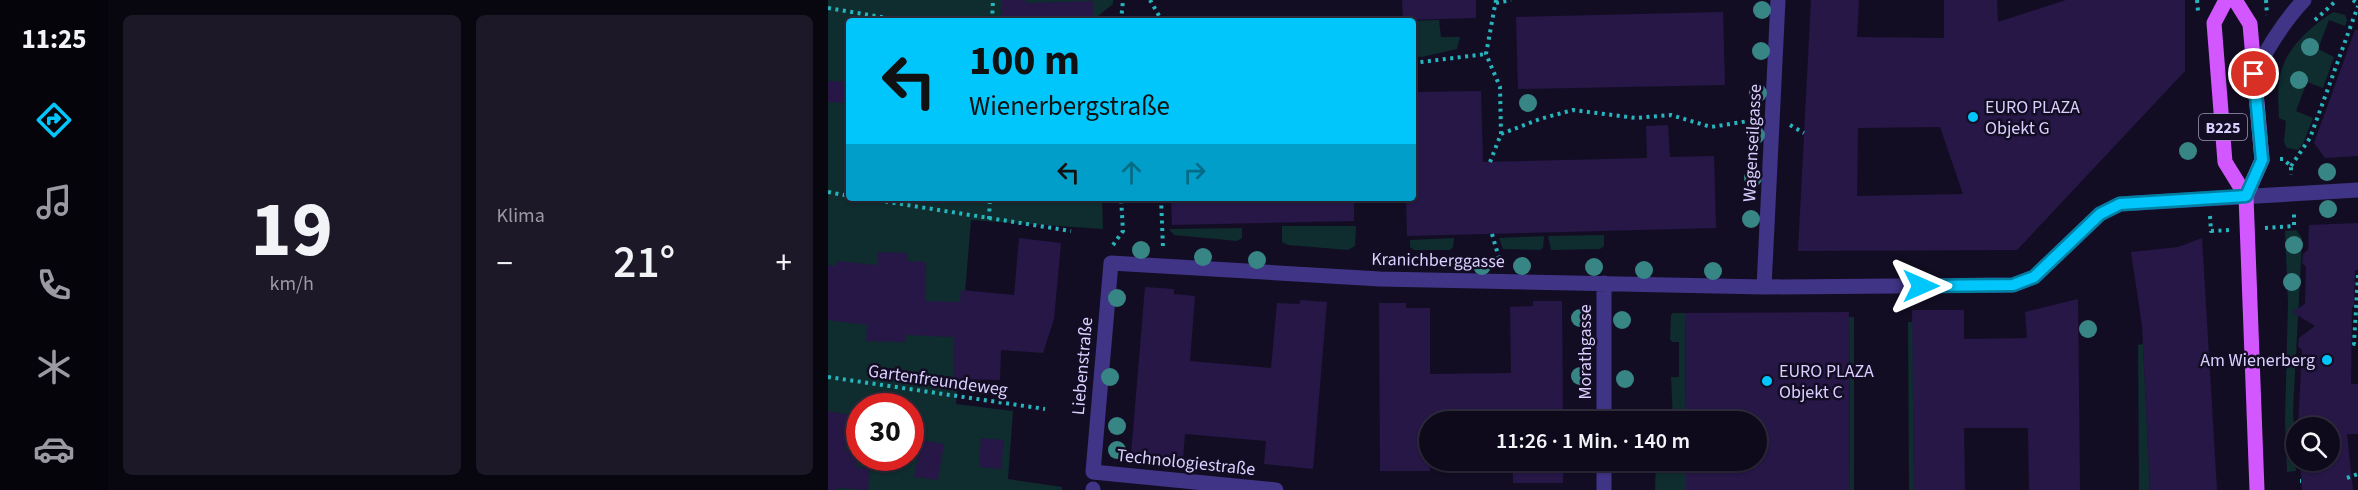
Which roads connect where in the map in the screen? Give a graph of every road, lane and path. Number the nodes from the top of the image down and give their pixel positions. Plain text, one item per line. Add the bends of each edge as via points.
1 (993, 0) edge
2 (1123, 0) edge
3 (1150, 0) edge
4 (1511, 0) edge
5 (1778, 0) edge
6 (2226, 0) edge
7 (2235, 0) edge
8 (2304, 0) edge
9 (2353, 0) edge
10 (1496, 2) edge
11 (2358, 5) edge
12 (828, 9) edge
13 (886, 18) edge
14 (992, 18) edge
15 (1121, 18) edge
16 (1160, 18) edge
17 (1486, 54) junction
18 (1416, 63) edge
19 (2254, 74) junction
20 (1773, 116) junction
21 (1804, 133) dead end
22 (1501, 134) junction
23 (1490, 162) dead end
24 (2291, 166) dead end
25 (2358, 190) edge
26 (828, 192) edge
27 (846, 195) edge
28 (2246, 196) junction
29 (881, 201) edge
30 (990, 201) edge
31 (1121, 201) edge
32 (1161, 201) edge
33 (989, 219) junction
34 (1071, 231) dead end
35 (1492, 234) dead end
36 (1111, 263) junction
37 (1163, 266) junction
38 (2358, 275) edge
39 (1506, 281) junction
40 (1604, 283) junction
41 (1764, 287) junction
42 (2358, 344) edge
43 (828, 377) edge
44 (1045, 409) dead end
45 (1604, 411) edge
46 (1604, 471) edge
47 (1093, 472) joint
48 (2358, 474) edge
49 (2347, 478) dead end
50 (1276, 490) edge
51 (1605, 490) edge
52 (2256, 490) edge

1 - 14 path
2 - 15 path
3 - 16 path
4 - 10 path
5 - 20 street, Wagenseilgasse
6 - 28 main road, B225 via 2214,23 2225,162
7 - 19 main road, B225 via 2250,24
8 - 19 street via 2279,31
9 - 11 path
10 - 17 path
11 - 24 path via 2310,138
12 - 13 path
17 - 18 path
17 - 22 path via 1500,87
19 - 28 main road, B225 via 2262,160
20 - 21 path
20 - 22 path via 1711,127 1671,115 1636,118 1573,110
20 - 41 street, Wagenseilgasse
22 - 23 path
25 - 28 street, Kranichberggasse
26 - 27 path
28 - 41 street, Kranichberggasse via 2120,204 2100,214 2034,277 2013,285
28 - 52 main road, B225
29 - 33 path
30 - 33 path
31 - 36 path via 1123,231 1109,251
32 - 37 path
33 - 34 path
35 - 39 path
36 - 37 street, Kranichberggasse
36 - 47 street, Liebenstraße
37 - 39 street, Kranichberggasse via 1380,279
38 - 42 path via 2354,344
39 - 40 street, Kranichberggasse
40 - 41 street, Kranichberggasse
40 - 45 street, Morathgasse
43 - 44 path, Gartenfreundeweg
46 - 51 street
47 - 50 street, Technologiestraße
48 - 49 path

